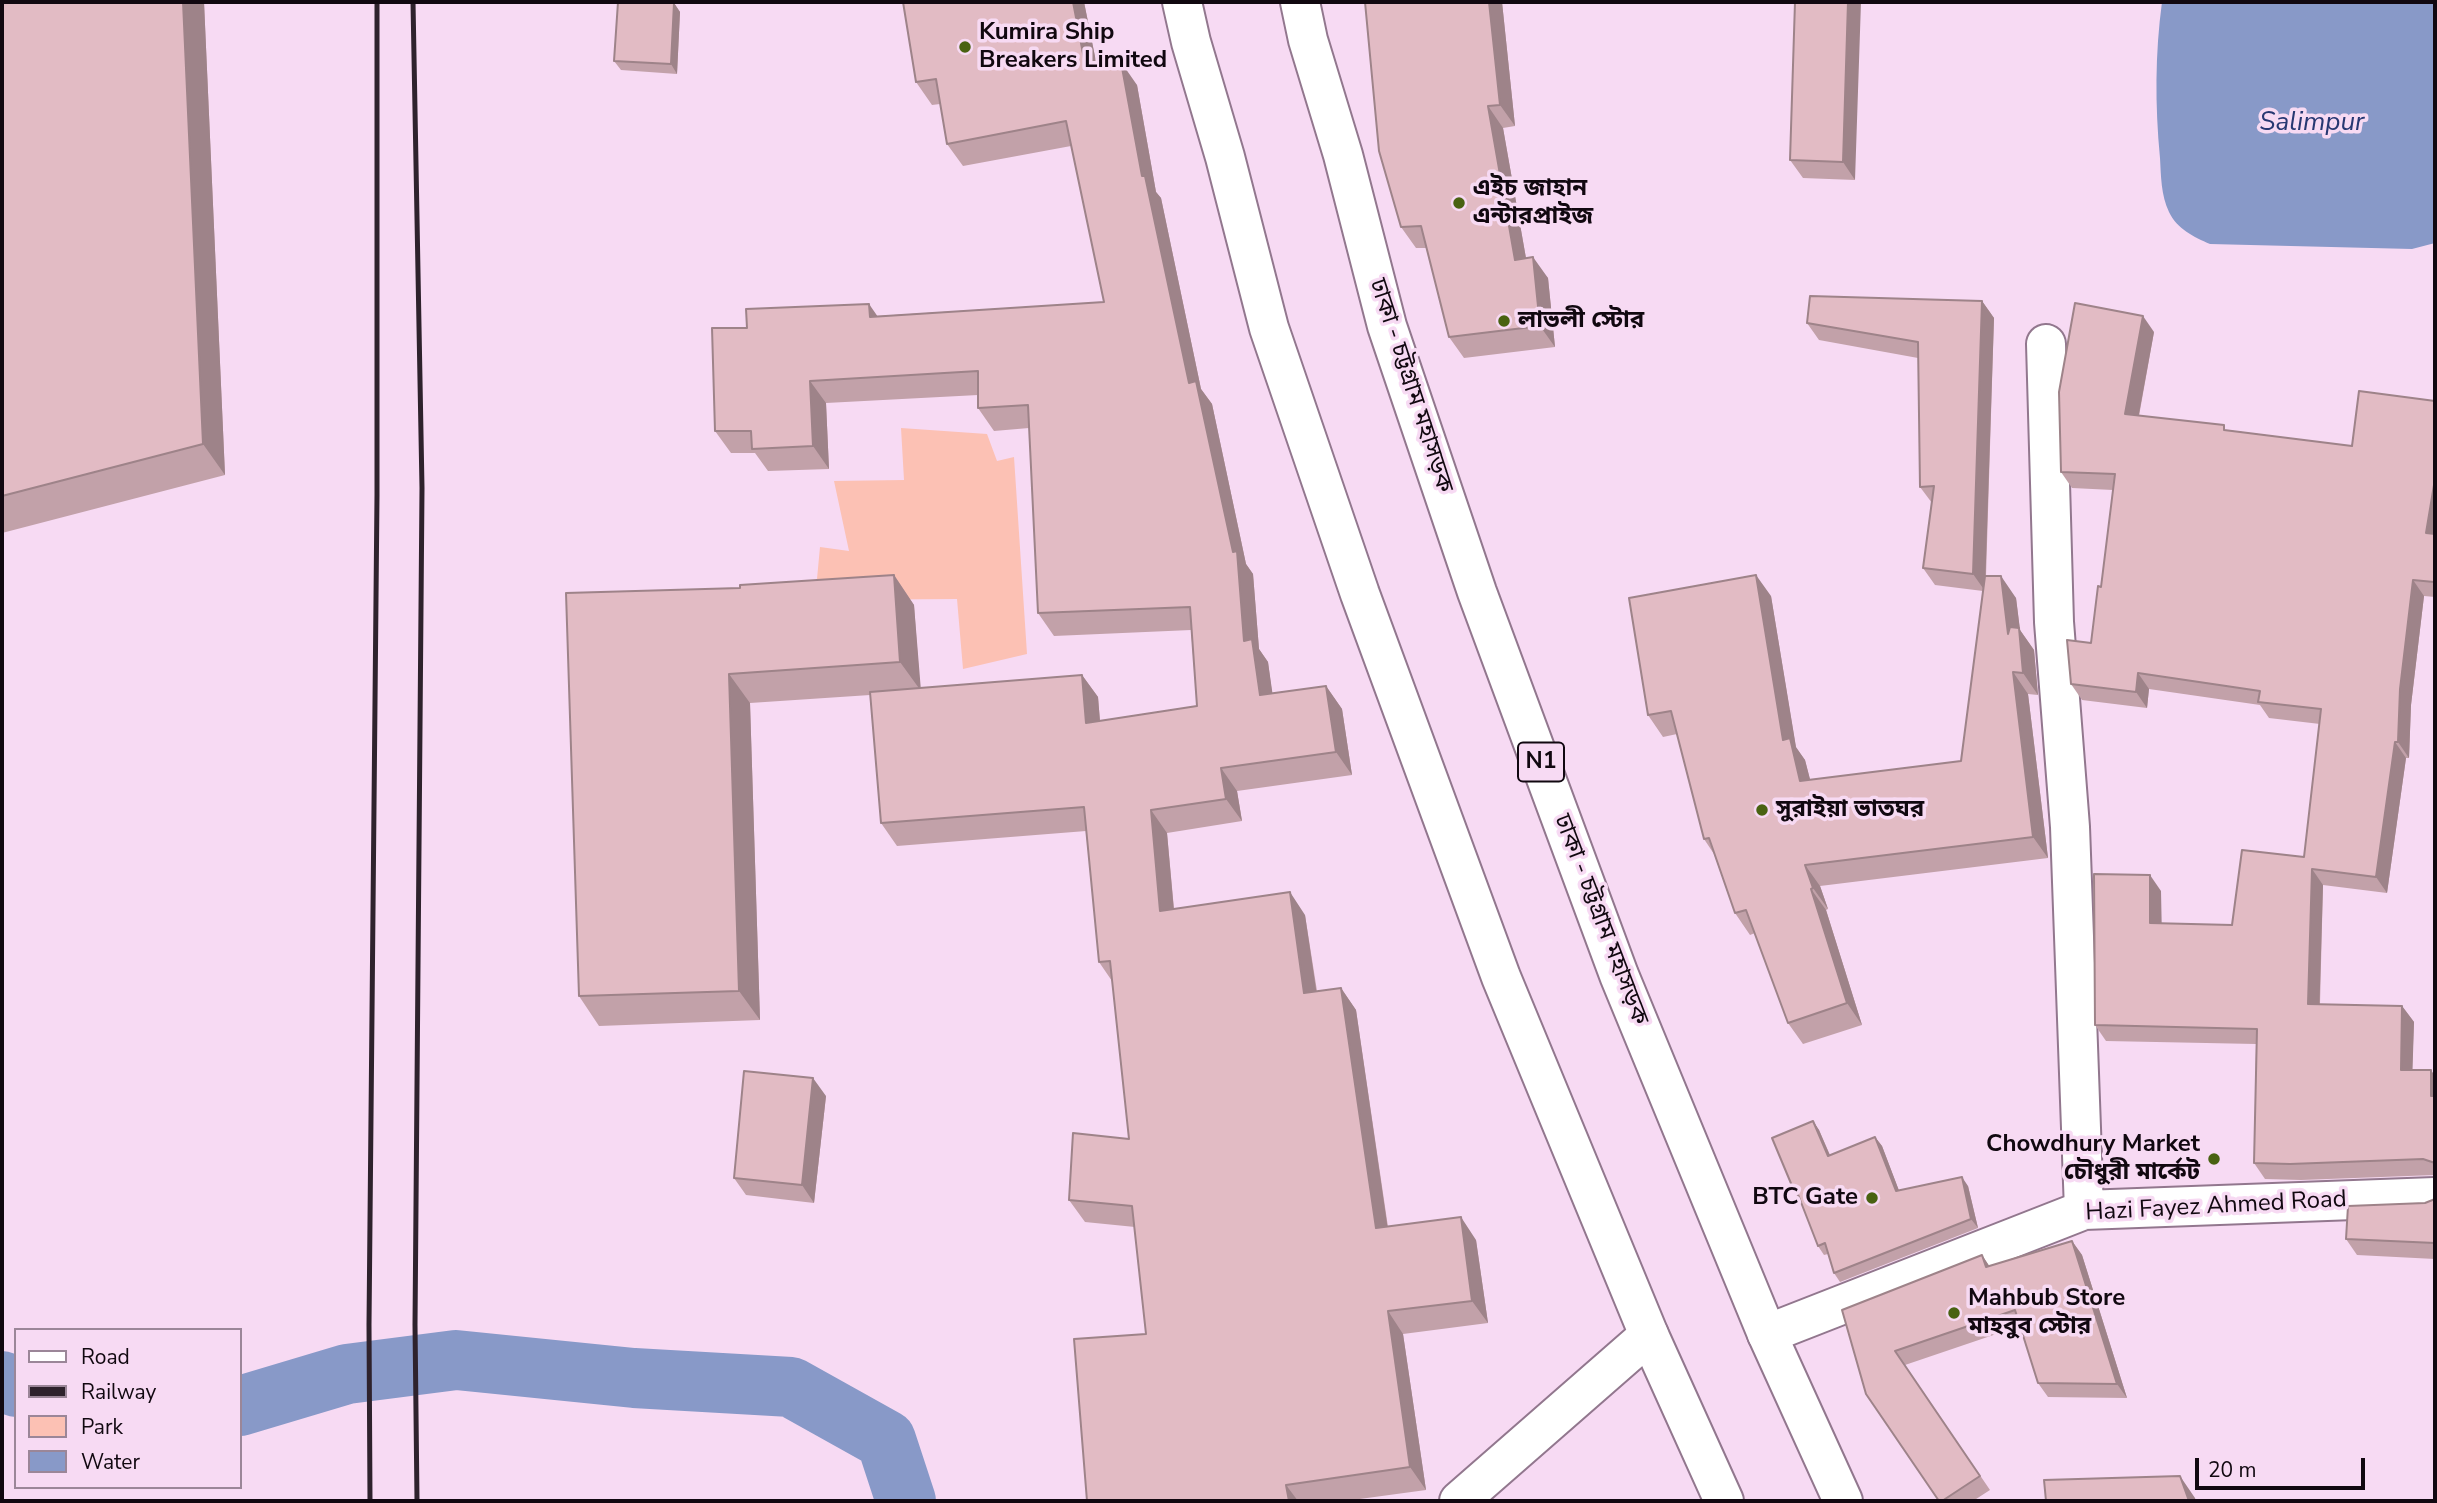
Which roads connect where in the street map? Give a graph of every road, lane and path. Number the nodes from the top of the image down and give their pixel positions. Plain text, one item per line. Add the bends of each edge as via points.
1 (1182, 2) edge
2 (1300, 2) edge
3 (2046, 344) dead end
4 (2435, 1197) edge
5 (2084, 1210) junction
6 (1767, 1334) junction
7 (1649, 1335) junction
8 (1459, 1501) edge
9 (1724, 1501) edge
10 (1843, 1501) edge

1 - 7 main road via 1269,328 1360,594 1502,976
2 - 6 main road, ঢাকা - চট্টগ্রাম মহাসড়ক / N1 via 1387,326 1478,592 1619,975
3 - 5 main road via 2054,622 2070,827
4 - 5 main road, Hazi Fayez Ahmed Road
5 - 6 main road, Hazi Fayez Ahmed Road
6 - 10 main road, ঢাকা - চট্টগ্রাম মহাসড়ক / N1
7 - 8 main road
7 - 9 main road

